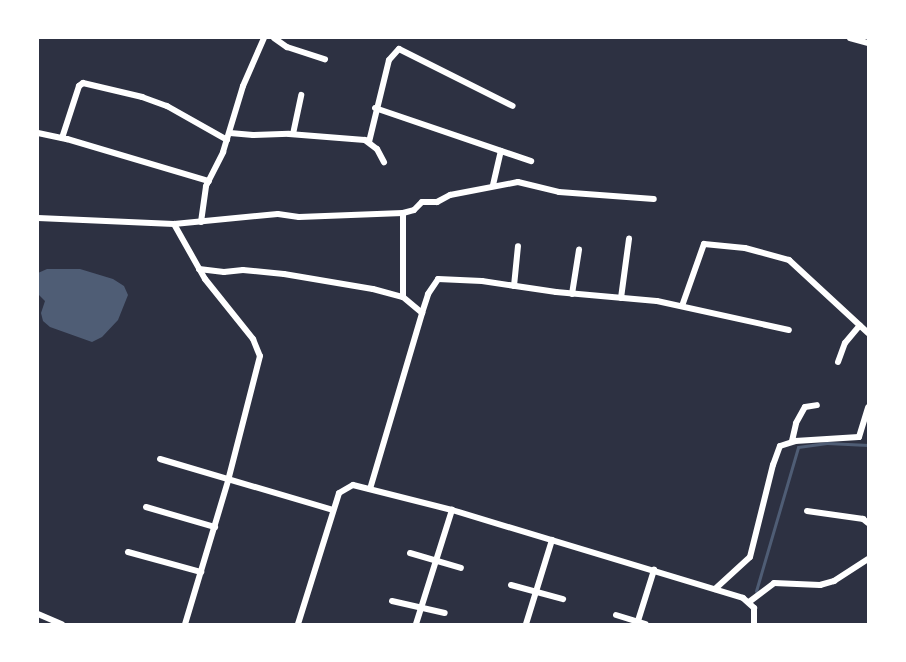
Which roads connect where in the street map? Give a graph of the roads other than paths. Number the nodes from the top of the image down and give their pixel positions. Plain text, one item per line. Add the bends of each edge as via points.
1 (262, 38) edge
2 (274, 38) edge
3 (850, 38) edge
4 (868, 43) edge
5 (325, 60) dead end
6 (301, 95) dead end
7 (513, 106) dead end
8 (375, 108) junction
9 (38, 132) edge
10 (293, 134) junction
11 (228, 136) junction
12 (62, 138) junction
13 (369, 142) junction
14 (501, 152) junction
15 (531, 161) dead end
16 (384, 162) dead end
17 (209, 181) junction
18 (494, 185) junction
19 (654, 198) dead end
20 (403, 213) junction
21 (38, 218) edge
22 (201, 222) junction
23 (174, 224) junction
24 (629, 239) dead end
25 (518, 246) dead end
26 (579, 250) dead end
27 (199, 269) junction
28 (514, 286) junction
29 (572, 294) junction
30 (404, 297) junction
31 (621, 298) junction
32 (682, 306) junction
33 (422, 313) junction
34 (860, 325) junction
35 (789, 330) dead end
36 (868, 333) edge
37 (838, 362) dead end
38 (818, 405) dead end
39 (868, 406) edge
40 (792, 441) junction
41 (160, 459) dead end
42 (228, 481) junction
43 (370, 489) junction
44 (146, 507) dead end
45 (333, 510) junction
46 (452, 510) junction
47 (807, 511) dead end
48 (868, 523) edge
49 (215, 527) junction
50 (552, 540) junction
51 (128, 552) dead end
52 (410, 553) dead end
53 (868, 559) edge
54 (436, 560) junction
55 (461, 568) dead end
56 (654, 570) junction
57 (201, 572) junction
58 (510, 585) dead end
59 (715, 589) junction
60 (536, 591) junction
61 (563, 599) dead end
62 (392, 601) dead end
63 (751, 605) junction
64 (421, 609) junction
65 (445, 613) dead end
66 (38, 614) edge
67 (615, 615) dead end
68 (62, 624) edge
69 (185, 624) edge
70 (301, 624) edge
71 (416, 624) edge
72 (526, 624) edge
73 (638, 624) edge
74 (646, 624) edge
75 (754, 624) edge

1 - 11 street
2 - 5 street via 287,47
3 - 4 street
6 - 10 street
7 - 8 street via 399,50 389,60
8 - 13 street
8 - 14 street
9 - 12 street
10 - 11 street
10 - 13 street
11 - 12 street via 167,106 83,83
11 - 17 street
12 - 17 street
13 - 16 street
14 - 15 street
14 - 18 street
17 - 22 street
18 - 19 street via 518,182 560,192
18 - 20 street via 437,202 422,202
20 - 22 street via 299,217 278,214
20 - 30 street
21 - 23 street
22 - 23 street
23 - 27 street
24 - 31 street
25 - 28 street
26 - 29 street
27 - 30 street via 284,274
27 - 42 street via 253,339 260,356
28 - 29 street
28 - 33 street via 438,279
29 - 31 street
30 - 33 street
31 - 32 street
32 - 34 street via 705,243 785,257
32 - 35 street
33 - 43 street
34 - 36 street
34 - 37 street via 845,343
38 - 40 street via 807,406 801,413
39 - 40 street via 860,437
40 - 59 street via 783,443 778,450 750,557
41 - 42 street
42 - 45 street
42 - 49 street
43 - 45 street via 347,486 339,492
43 - 46 street
44 - 49 street
45 - 70 street
46 - 50 street
46 - 54 street
47 - 48 street
49 - 57 street
50 - 56 street
50 - 60 street
51 - 57 street
52 - 54 street
53 - 63 street via 827,583 774,583
54 - 55 street
54 - 64 street
56 - 59 street
56 - 73 street
57 - 69 street
58 - 60 street
59 - 63 street
60 - 61 street
60 - 72 street
62 - 64 street
63 - 75 street
64 - 65 street
64 - 71 street
66 - 68 street
67 - 73 street
73 - 74 street

